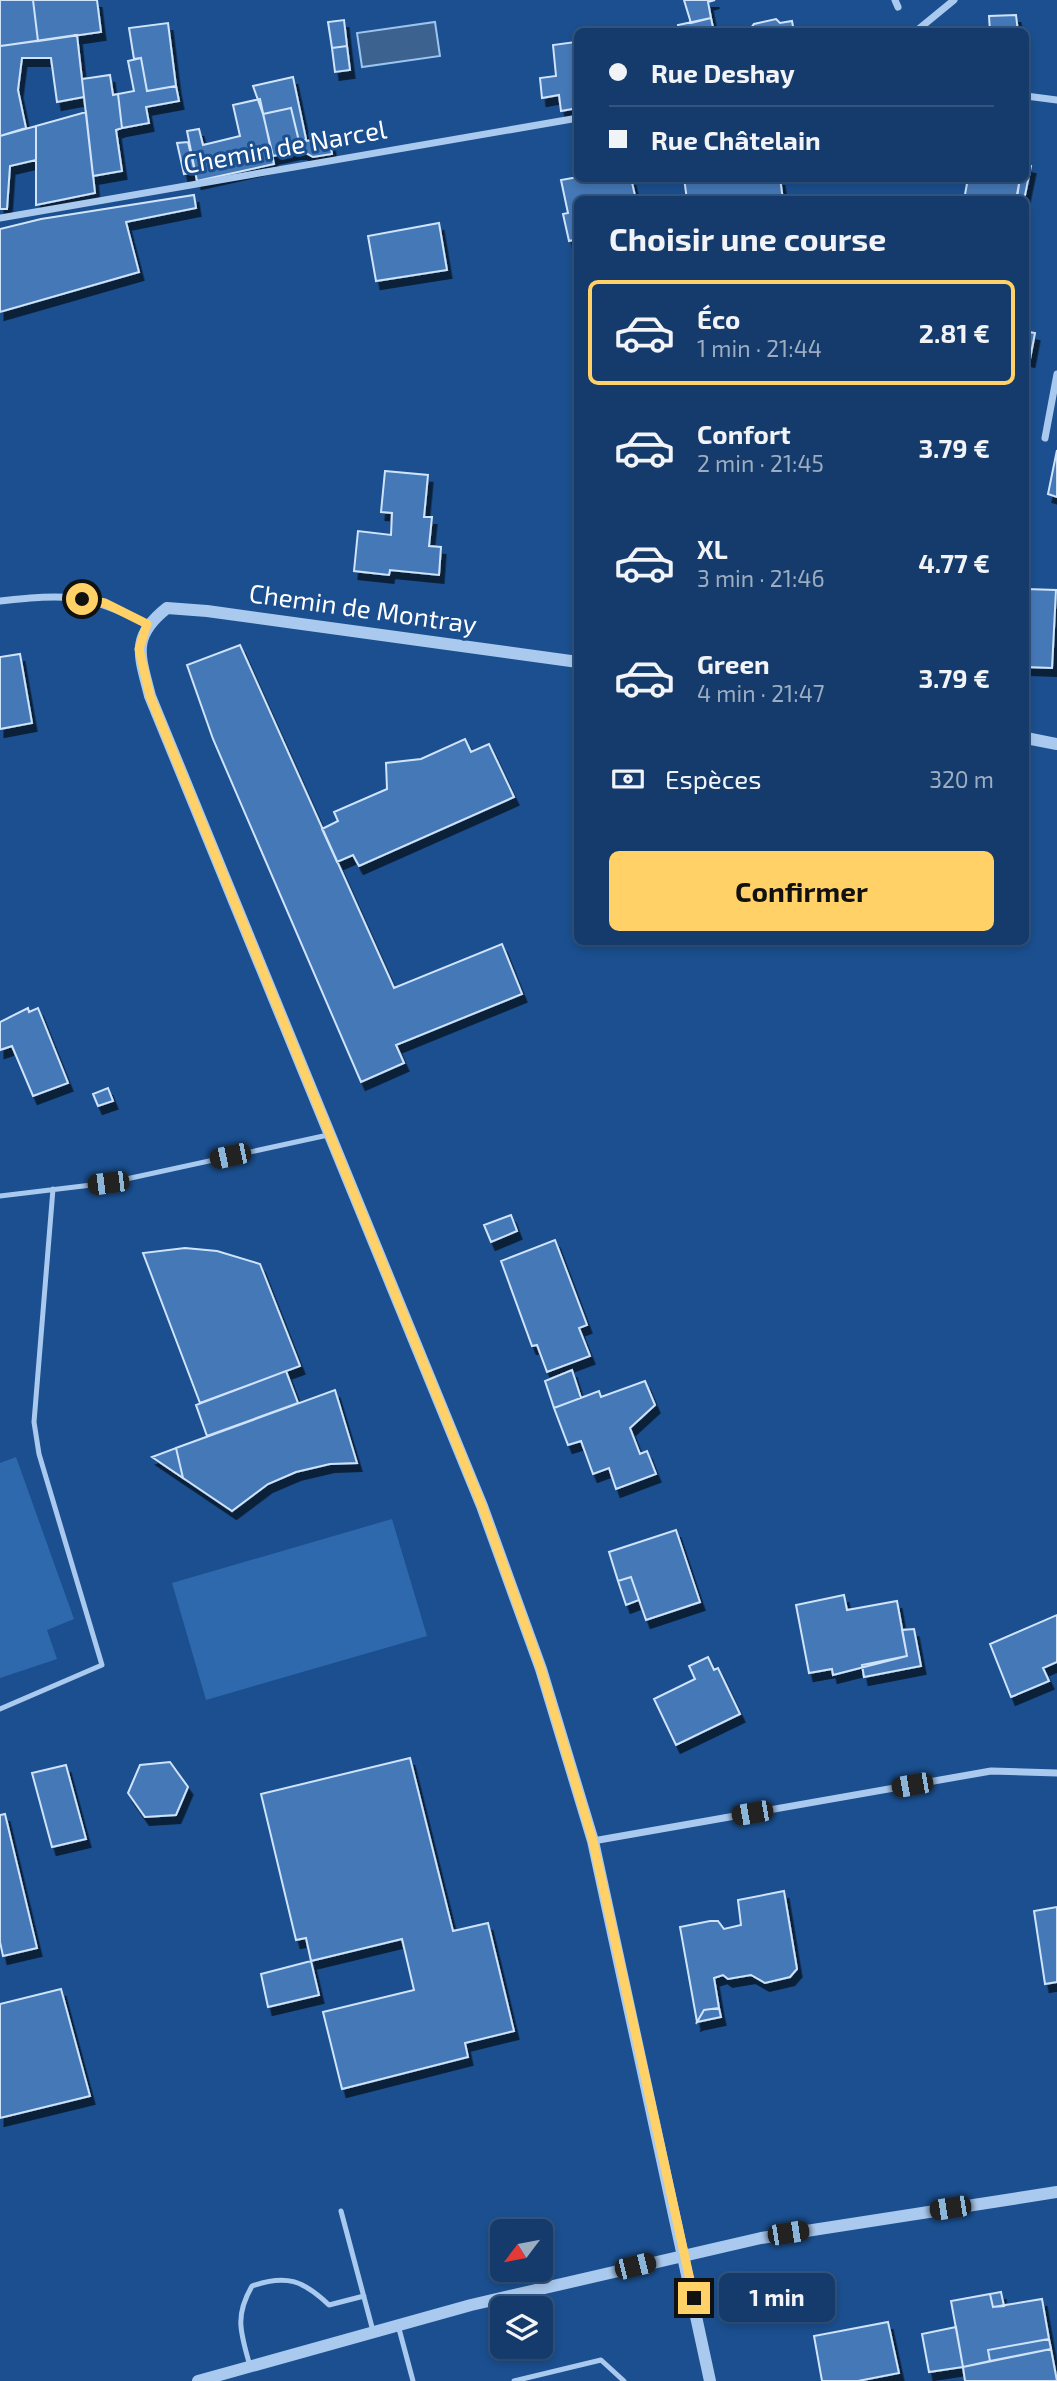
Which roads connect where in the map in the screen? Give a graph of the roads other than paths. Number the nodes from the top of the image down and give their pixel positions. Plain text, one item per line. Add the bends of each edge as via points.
1 (954, 0) edge
2 (920, 28) edge
3 (1029, 96) edge
4 (1057, 100) edge
5 (574, 119) edge
6 (0, 218) edge
7 (1057, 374) edge
8 (1045, 438) dead end
9 (0, 601) edge
10 (147, 624) junction
11 (574, 661) edge
12 (1029, 739) edge
13 (1057, 744) edge
14 (328, 1135) junction
15 (53, 1189) junction
16 (0, 1196) edge
17 (0, 1709) edge
18 (1057, 1773) edge
19 (593, 1841) junction
20 (1057, 2192) edge
21 (341, 2211) dead end
22 (685, 2255) junction
23 (364, 2296) junction
24 (398, 2325) junction
25 (373, 2331) junction
26 (250, 2366) junction
27 (198, 2381) edge
28 (413, 2381) edge
29 (514, 2381) edge
30 (624, 2381) edge
31 (710, 2381) edge

1 - 2 street
3 - 4 street
5 - 6 street, Chemin de Narcel
7 - 8 street
9 - 10 street via 60,595 105,603
10 - 11 street, Chemin de Montray via 167,608 207,611
10 - 14 street via 139,649 150,696
12 - 13 street
14 - 15 lane via 108,1183
14 - 19 street via 482,1506 541,1669
15 - 16 lane
15 - 17 lane via 34,1422 39,1454 102,1665
18 - 19 street via 991,1771
19 - 22 street
20 - 22 street via 761,2238
21 - 23 lane
22 - 24 street
22 - 31 street
23 - 25 lane
23 - 26 lane via 330,2305 295,2281 275,2278 252,2286 240,2306
24 - 25 street
24 - 28 lane
25 - 26 street
26 - 27 street
29 - 30 lane via 601,2360

